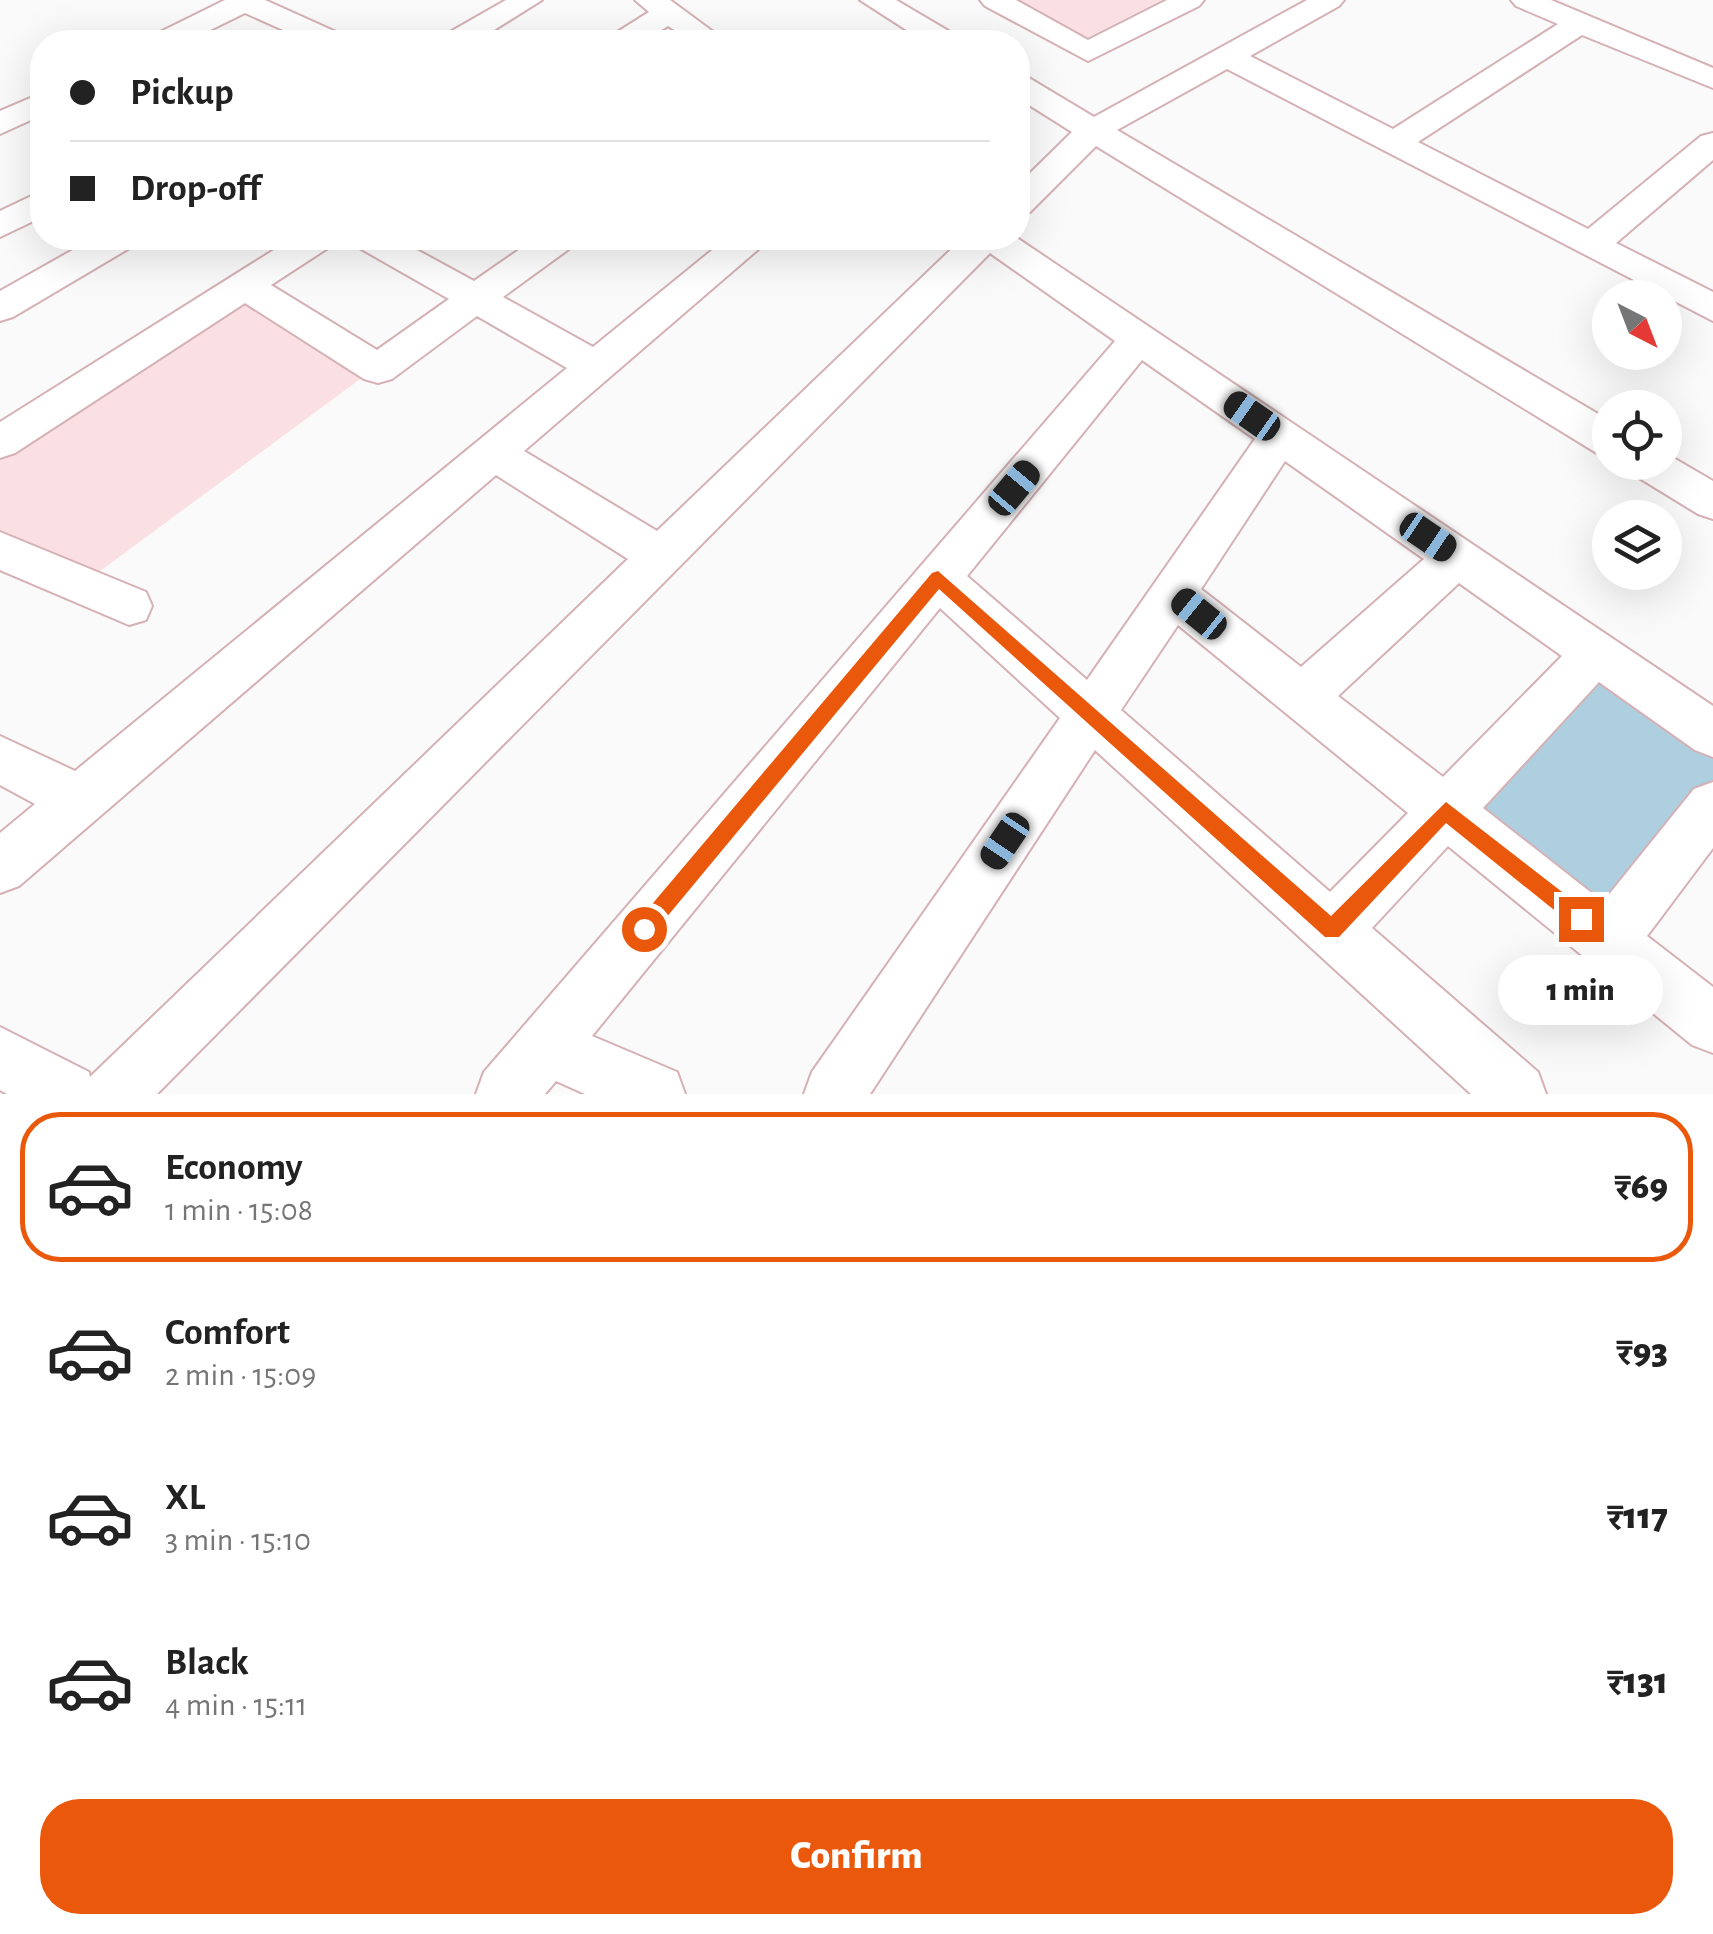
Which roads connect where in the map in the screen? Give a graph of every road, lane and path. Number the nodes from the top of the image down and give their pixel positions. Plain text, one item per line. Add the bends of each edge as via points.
1 (528, 0) edge
2 (875, 0) edge
3 (995, 0) edge
4 (1189, 0) edge
5 (1526, 0) edge
6 (242, 1) edge
7 (1307, 4) edge
8 (659, 6) edge
9 (1580, 23) junction
10 (186, 30) edge
11 (307, 30) edge
12 (475, 30) edge
13 (634, 30) edge
14 (694, 30) edge
15 (926, 30) edge
16 (1088, 52) junction
17 (1226, 56) junction
18 (1713, 79) edge
19 (1030, 82) edge
20 (1030, 92) edge
21 (30, 109) edge
22 (0, 124) edge
23 (1092, 130) junction
24 (1393, 143) junction
25 (1707, 155) edge
26 (1030, 192) edge
27 (30, 209) edge
28 (0, 226) edge
29 (1591, 245) junction
30 (99, 250) edge
31 (299, 250) edge
32 (390, 250) edge
33 (543, 250) edge
34 (734, 250) edge
35 (972, 250) edge
36 (1011, 250) edge
37 (244, 285) junction
38 (476, 298) junction
39 (0, 308) edge
40 (1713, 308) edge
41 (1139, 338) junction
42 (596, 366) junction
43 (1592, 430) edge
44 (1280, 435) junction
45 (0, 442) edge
46 (493, 453) junction
47 (1676, 480) edge
48 (1713, 502) edge
49 (0, 550) edge
50 (660, 556) junction
51 (1457, 558) junction
52 (938, 578) junction
53 (1173, 594) junction
54 (128, 606) dead end
55 (1596, 653) junction
56 (1302, 697) junction
57 (1091, 714) junction
58 (1713, 734) edge
59 (0, 759) edge
60 (80, 800) junction
61 (1713, 806) edge
62 (1446, 811) junction
63 (0, 867) edge
64 (1332, 930) junction
65 (1608, 941) junction
66 (1713, 1024) edge
67 (546, 1046) junction
68 (0, 1057) edge
69 (1495, 1087) edge
70 (67, 1094) edge
71 (114, 1094) edge
72 (506, 1094) edge
73 (654, 1094) edge
74 (834, 1094) edge

1 - 12 street
2 - 15 street
3 - 16 street
4 - 16 street
5 - 9 street
6 - 10 street
6 - 11 street
7 - 17 street
8 - 13 street
8 - 14 street
9 - 18 street
9 - 24 street
16 - 19 street
17 - 23 street
17 - 24 street
20 - 23 street
21 - 22 street
23 - 26 street
23 - 43 street
24 - 29 street
25 - 29 street
27 - 28 street
29 - 40 street
30 - 39 street
31 - 37 street
32 - 38 street
33 - 38 street
34 - 42 street
35 - 50 street
36 - 41 street
37 - 38 street via 378,369
37 - 45 street
38 - 42 street
41 - 44 street
41 - 52 street
42 - 46 street
44 - 51 street
44 - 53 street
46 - 50 street
46 - 60 street
47 - 48 street
49 - 54 street
50 - 71 street
51 - 55 street
51 - 56 street
52 - 57 street
52 - 67 street
53 - 56 street
53 - 57 street
55 - 58 street
55 - 62 street
56 - 62 street
57 - 64 street
57 - 74 street
59 - 60 street
60 - 63 street
61 - 65 street
62 - 64 street
62 - 65 street
64 - 69 street
65 - 66 street
67 - 72 street
67 - 73 street
68 - 70 street

